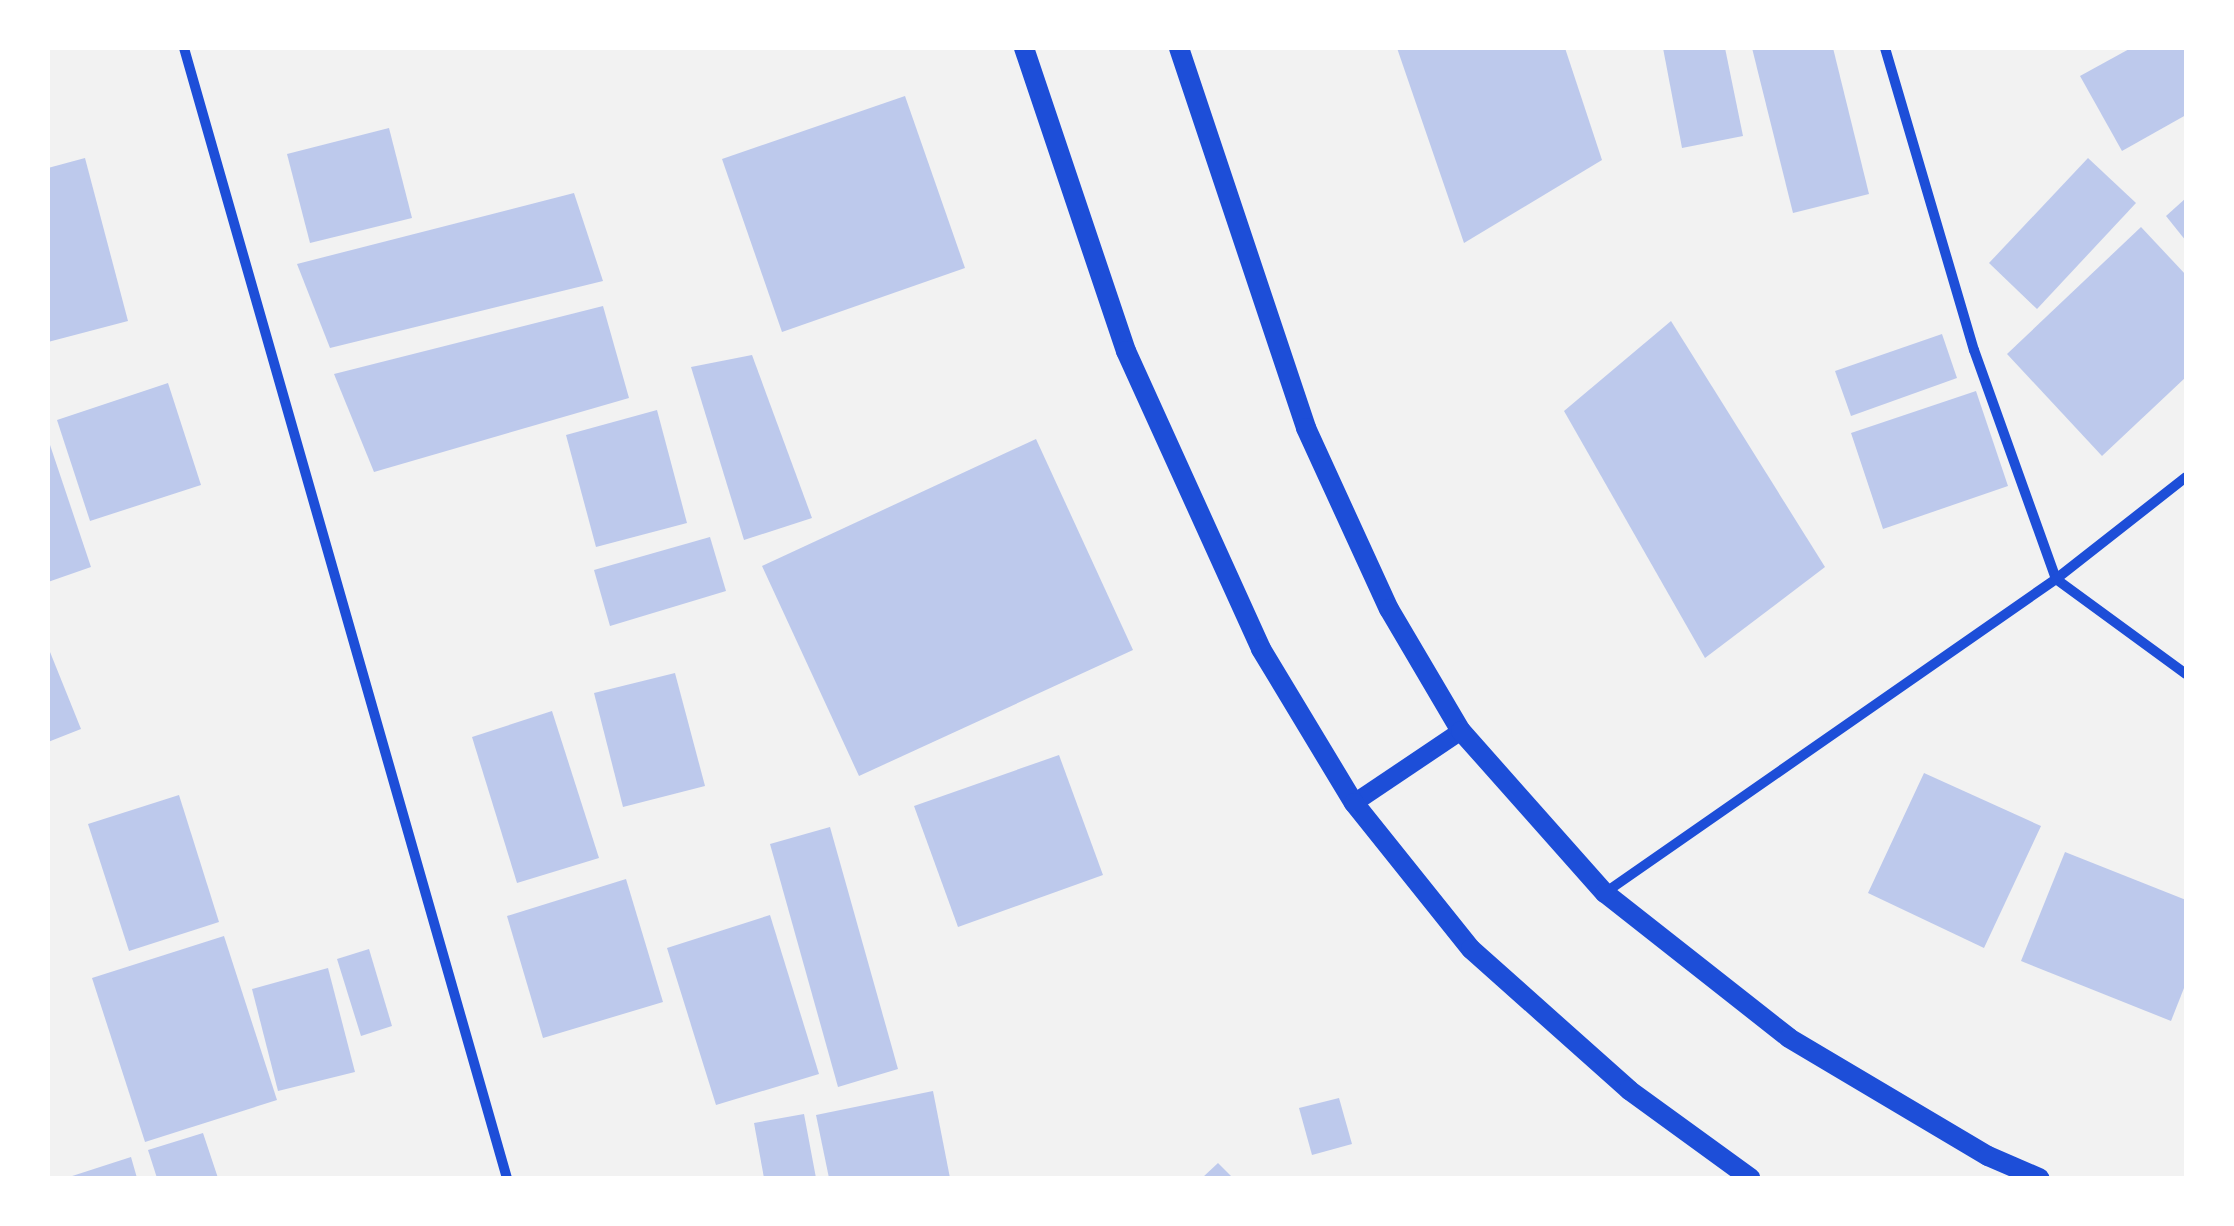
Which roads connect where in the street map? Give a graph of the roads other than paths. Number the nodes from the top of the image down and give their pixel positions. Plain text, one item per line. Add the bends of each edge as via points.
1 (184, 48) edge
2 (1024, 48) edge
3 (1180, 48) edge
4 (1885, 48) edge
5 (2186, 477) edge
6 (2056, 579) junction
7 (2186, 674) edge
8 (1461, 731) junction
9 (1354, 803) junction
10 (1605, 893) junction
11 (507, 1178) edge
12 (1750, 1178) edge
13 (2039, 1178) edge

1 - 11 street
2 - 9 main road via 1126,352 1261,649
3 - 8 main road via 1306,428 1389,609
4 - 6 street via 1968,332
5 - 6 street
6 - 7 street
6 - 10 street
8 - 9 street
8 - 10 main road
9 - 12 main road via 1470,949 1629,1090
10 - 13 main road via 1790,1038 1988,1156

